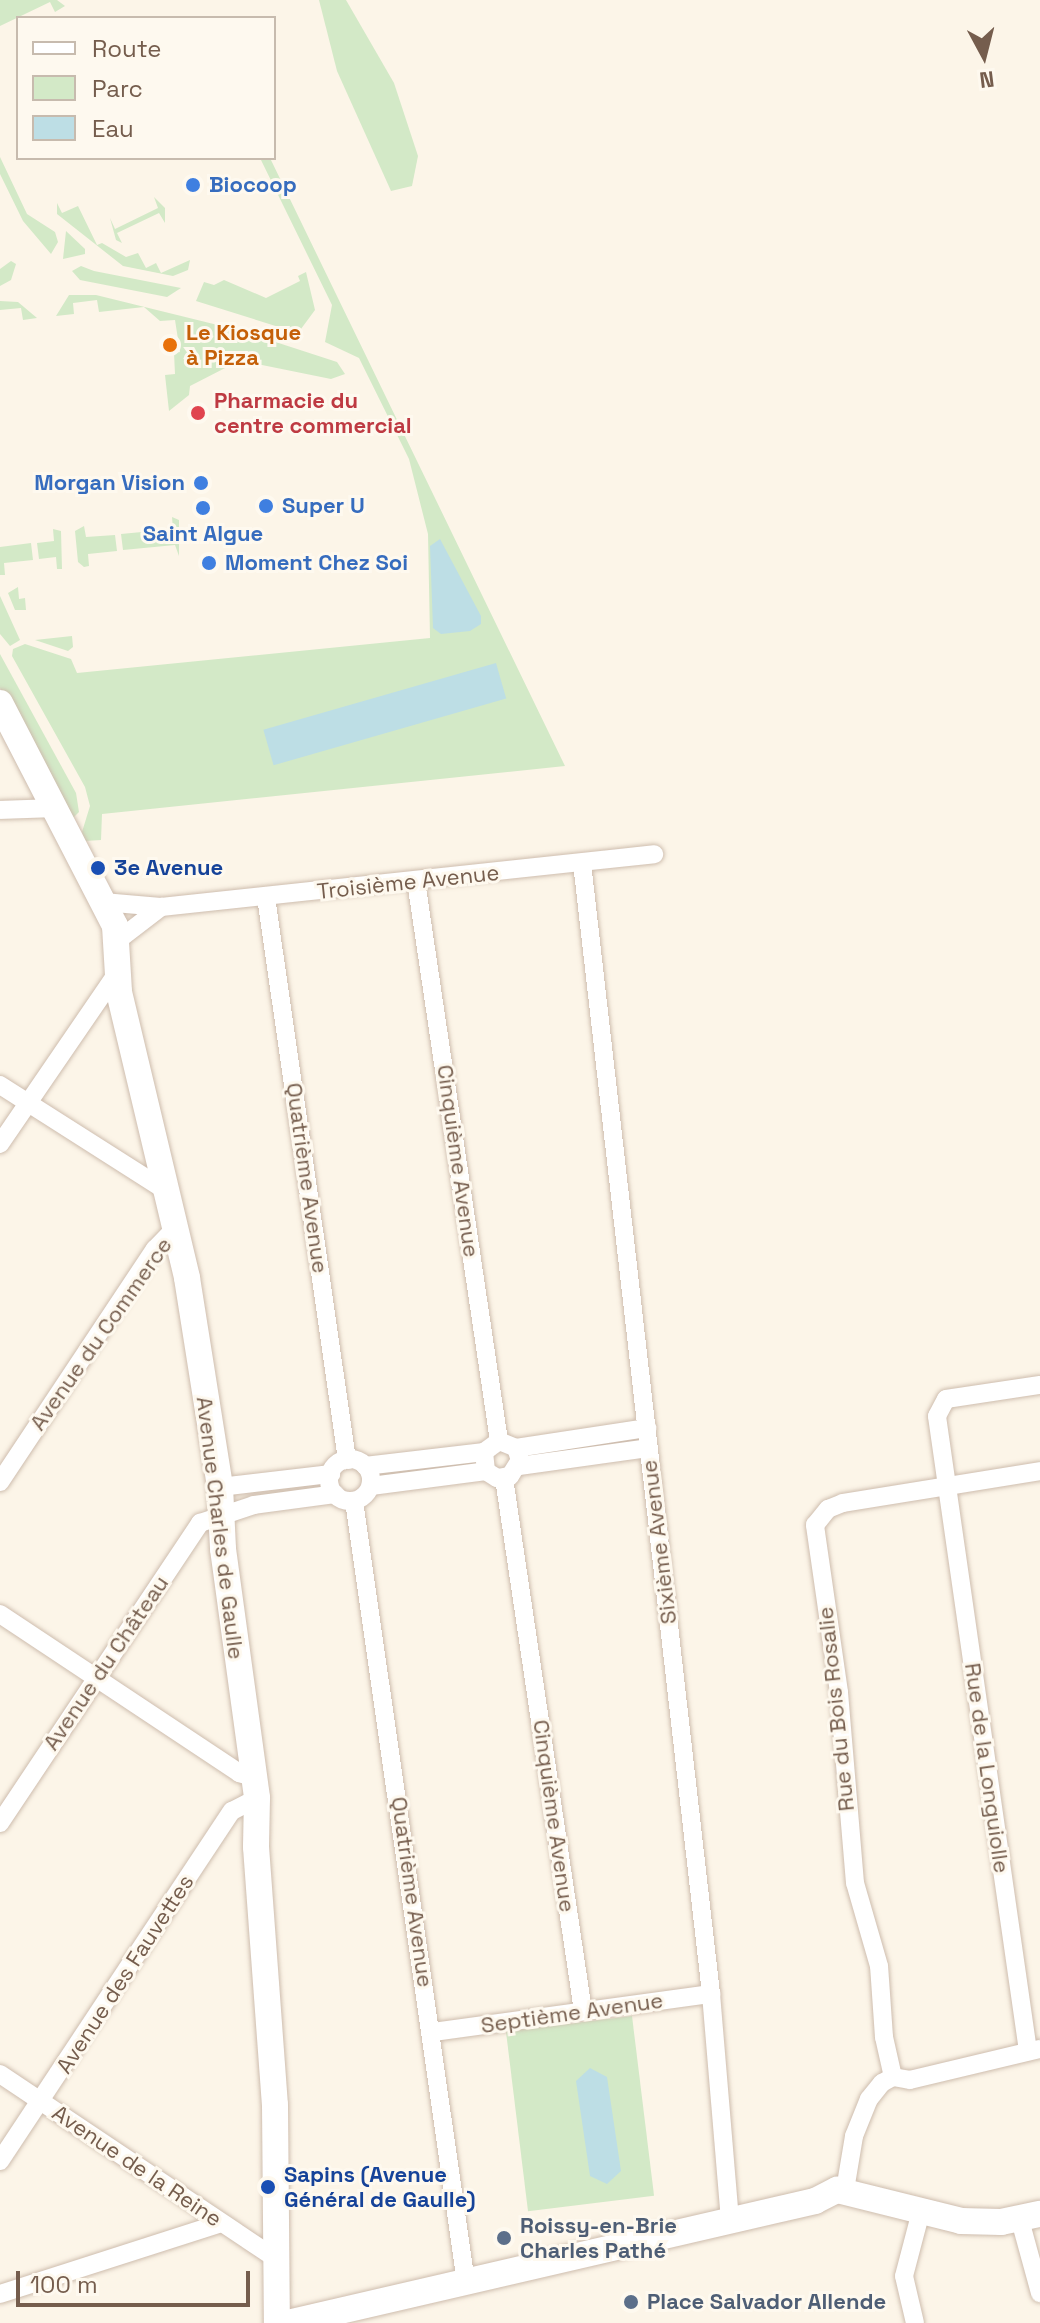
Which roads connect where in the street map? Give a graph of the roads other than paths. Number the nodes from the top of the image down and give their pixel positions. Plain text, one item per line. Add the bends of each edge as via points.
1 (0, 703) edge
2 (54, 808) junction
3 (0, 810) edge
4 (654, 854) dead end
5 (582, 863) junction
6 (416, 881) junction
7 (266, 897) junction
8 (103, 902) junction
9 (161, 907) junction
10 (117, 941) junction
11 (117, 973) junction
12 (0, 1085) edge
13 (28, 1103) junction
14 (0, 1144) edge
15 (168, 1192) junction
16 (176, 1227) junction
17 (1040, 1385) edge
18 (647, 1428) junction
19 (648, 1448) junction
20 (501, 1459) junction
21 (356, 1463) junction
22 (1040, 1471) edge
23 (331, 1474) junction
24 (0, 1482) edge
25 (946, 1484) junction
26 (371, 1486) junction
27 (220, 1487) junction
28 (335, 1494) junction
29 (354, 1501) junction
30 (221, 1515) junction
31 (0, 1614) edge
32 (95, 1677) junction
33 (256, 1788) junction
34 (0, 1823) edge
35 (711, 1994) junction
36 (583, 2011) junction
37 (433, 2032) junction
38 (1034, 2050) edge
39 (0, 2074) edge
40 (893, 2077) junction
41 (40, 2101) junction
42 (0, 2161) edge
43 (845, 2190) junction
44 (921, 2211) junction
45 (1030, 2217) edge
46 (730, 2221) junction
47 (221, 2223) junction
48 (275, 2264) junction
49 (466, 2283) junction
50 (1040, 2293) edge
51 (0, 2294) edge
52 (318, 2320) edge
53 (277, 2323) edge
54 (288, 2323) edge
55 (915, 2323) edge

1 - 2 main road, Avenue Charles de Gaulle
2 - 3 street
2 - 8 main road, Avenue Charles de Gaulle
4 - 5 street, Troisième Avenue
5 - 6 street, Troisième Avenue
5 - 18 street, Sixième Avenue
6 - 7 street, Troisième Avenue
6 - 20 street, Cinquième Avenue
7 - 9 street, Troisième Avenue
7 - 21 street, Quatrième Avenue
8 - 9 street, Troisième Avenue
8 - 10 main road, Avenue Charles de Gaulle
9 - 10 street
10 - 11 main road, Avenue Charles de Gaulle
11 - 13 street
11 - 15 main road, Avenue Charles de Gaulle
12 - 13 street
13 - 14 street
13 - 15 street
15 - 16 main road, Avenue Charles de Gaulle
16 - 24 street, Avenue du Commerce via 155,1249
16 - 27 main road, Avenue Charles de Gaulle
17 - 25 street, Rue de la Longuiolle via 940,1403
18 - 19 street, Sixième Avenue
18 - 20 street
19 - 20 street
19 - 35 street, Sixième Avenue
20 - 21 street
20 - 26 street
20 - 36 street, Cinquième Avenue
21 - 23 street
21 - 26 street, Quatrième Avenue
22 - 25 street, Rue du Bois Rosalie
23 - 27 street
23 - 28 street
25 - 38 street, Rue de la Longuiolle
25 - 40 street, Rue du Bois Rosalie via 838,1505 822,1515 815,1529 839,1692 855,1883 879,1966
26 - 29 street
27 - 30 main road, Avenue Charles de Gaulle
28 - 29 street
28 - 30 street
29 - 37 street, Quatrième Avenue
30 - 32 street, Avenue du Château via 200,1523
30 - 33 main road, Avenue Charles de Gaulle
31 - 32 street
32 - 33 street
32 - 34 street, Avenue du Château
33 - 41 street, Avenue des Fauvettes via 232,1811
33 - 48 main road, Avenue Charles de Gaulle via 275,2105
35 - 36 street, Septième Avenue
35 - 46 street, Sixième Avenue
36 - 37 street, Septième Avenue
37 - 49 street, Quatrième Avenue
38 - 40 street via 910,2080
39 - 41 street, Avenue de la Reine
40 - 43 street via 873,2093 857,2126
41 - 42 street, Avenue des Fauvettes
41 - 47 street, Avenue de la Reine
43 - 44 main road
43 - 46 main road
44 - 45 main road via 961,2221
44 - 55 street via 904,2276
45 - 50 street
46 - 49 main road
47 - 48 street, Avenue de la Reine
47 - 51 street
48 - 52 main road via 303,2309
48 - 53 main road, Avenue Charles de Gaulle
49 - 52 main road
52 - 54 main road

